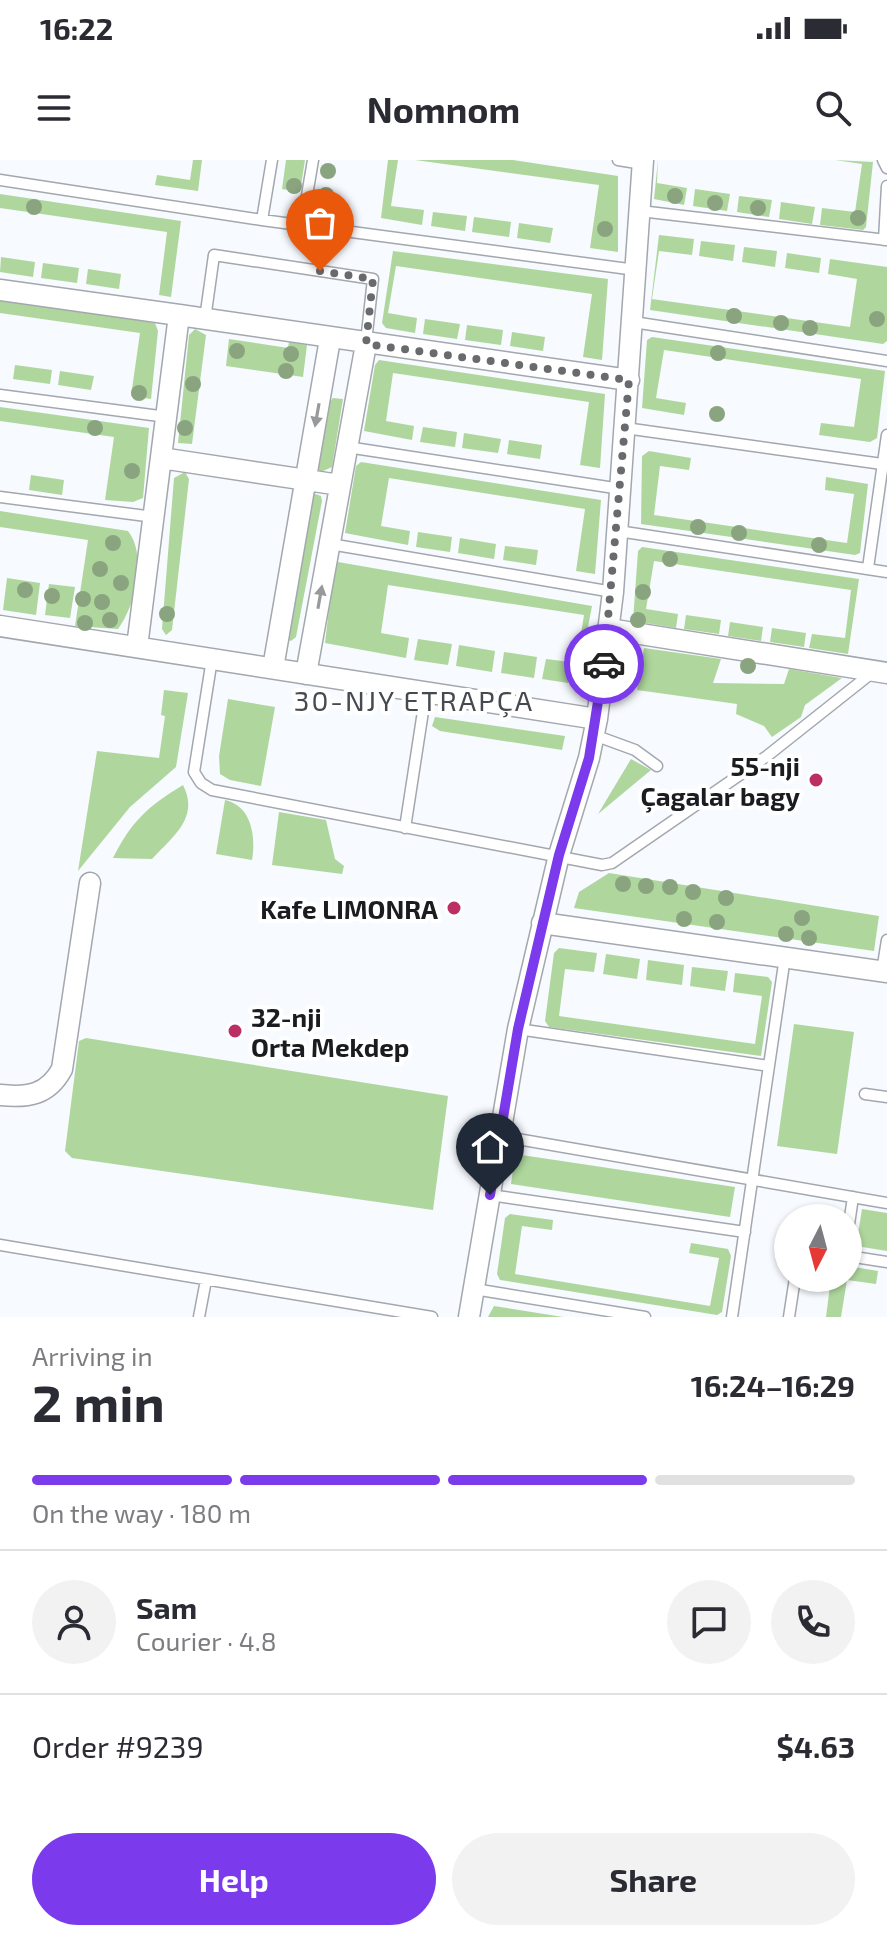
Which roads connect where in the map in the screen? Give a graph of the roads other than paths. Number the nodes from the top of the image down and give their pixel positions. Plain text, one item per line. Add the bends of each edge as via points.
1 (272, 160) edge
2 (313, 160) edge
3 (618, 160) edge
4 (883, 160) edge
5 (643, 162) edge
6 (887, 168) edge
7 (0, 180) edge
8 (887, 186) edge
9 (640, 211) junction
10 (262, 220) junction
11 (302, 225) junction
12 (886, 240) edge
13 (636, 270) junction
14 (0, 290) edge
15 (179, 315) junction
16 (205, 319) junction
17 (633, 322) junction
18 (330, 339) junction
19 (366, 344) junction
20 (887, 361) edge
21 (629, 380) junction
22 (0, 395) edge
23 (167, 417) junction
24 (625, 428) junction
25 (887, 440) edge
26 (347, 447) junction
27 (161, 458) junction
28 (882, 464) junction
29 (305, 479) junction
30 (340, 485) junction
31 (621, 489) junction
32 (0, 497) edge
33 (154, 517) junction
34 (618, 531) junction
35 (330, 544) junction
36 (868, 568) junction
37 (887, 572) edge
38 (613, 592) junction
39 (0, 626) edge
40 (609, 629) junction
41 (137, 647) junction
42 (212, 658) junction
43 (273, 668) junction
44 (881, 672) edge
45 (306, 674) junction
46 (426, 692) junction
47 (595, 727) junction
48 (657, 766) dead end
49 (405, 828) junction
50 (559, 855) junction
51 (90, 883) dead end
52 (542, 923) junction
53 (887, 940) edge
54 (785, 957) junction
55 (884, 971) edge
56 (518, 1029) junction
57 (769, 1066) junction
58 (865, 1094) dead end
59 (0, 1095) edge
60 (887, 1097) edge
61 (500, 1136) junction
62 (753, 1177) junction
63 (490, 1195) junction
64 (853, 1197) junction
65 (887, 1203) edge
66 (852, 1204) edge
67 (745, 1232) junction
68 (0, 1245) edge
69 (862, 1258) edge
70 (887, 1262) edge
71 (206, 1280) junction
72 (474, 1289) junction
73 (793, 1292) edge
74 (199, 1317) edge
75 (432, 1317) edge
76 (469, 1317) edge
77 (645, 1317) edge
78 (732, 1317) edge
79 (789, 1317) edge

1 - 10 lane
2 - 11 lane
3 - 5 lane
4 - 6 lane
5 - 9 street
7 - 10 lane
8 - 12 lane
9 - 12 lane
9 - 13 street
10 - 11 lane
11 - 13 lane
13 - 17 street
14 - 15 street
15 - 16 street
15 - 23 street
16 - 18 street
16 - 19 lane via 214,255 373,279
17 - 20 lane
17 - 21 street
18 - 19 street
18 -> 29 street
19 - 21 street
19 - 26 street
21 - 24 street
22 - 23 lane
23 - 27 street
24 - 28 lane
24 - 31 street
25 - 28 lane
26 - 30 street
26 - 31 lane
27 - 29 street
27 - 33 street
28 - 36 lane
29 - 30 street
29 - 43 street
30 - 35 street
31 - 34 street
32 - 33 lane
33 - 41 street
34 - 36 lane
34 - 38 street
35 - 38 lane
45 -> 35 street
36 - 37 lane
38 - 40 street
39 - 41 street
40 - 44 street
40 - 47 street
41 - 42 street
42 - 43 street
42 - 49 lane via 194,772 201,783 212,790
43 - 45 street
44 - 50 lane via 612,863
45 - 46 street
46 - 47 street
46 - 49 lane
47 - 48 lane
47 - 50 street
49 - 50 lane
50 - 52 street
51 - 59 street via 62,1069 47,1090
52 - 54 street
52 - 56 street
53 - 55 lane
54 - 55 street
54 - 57 lane
56 - 57 lane
56 - 61 street
57 - 62 lane
58 - 60 lane
61 - 62 lane
61 - 63 street
62 - 64 lane
62 - 67 lane
63 - 67 lane
63 - 72 street
64 - 65 lane
64 - 66 lane
67 - 78 lane
68 - 71 lane
69 - 70 lane
71 - 74 lane
71 - 75 lane
72 - 76 street
72 - 77 lane
73 - 79 lane

